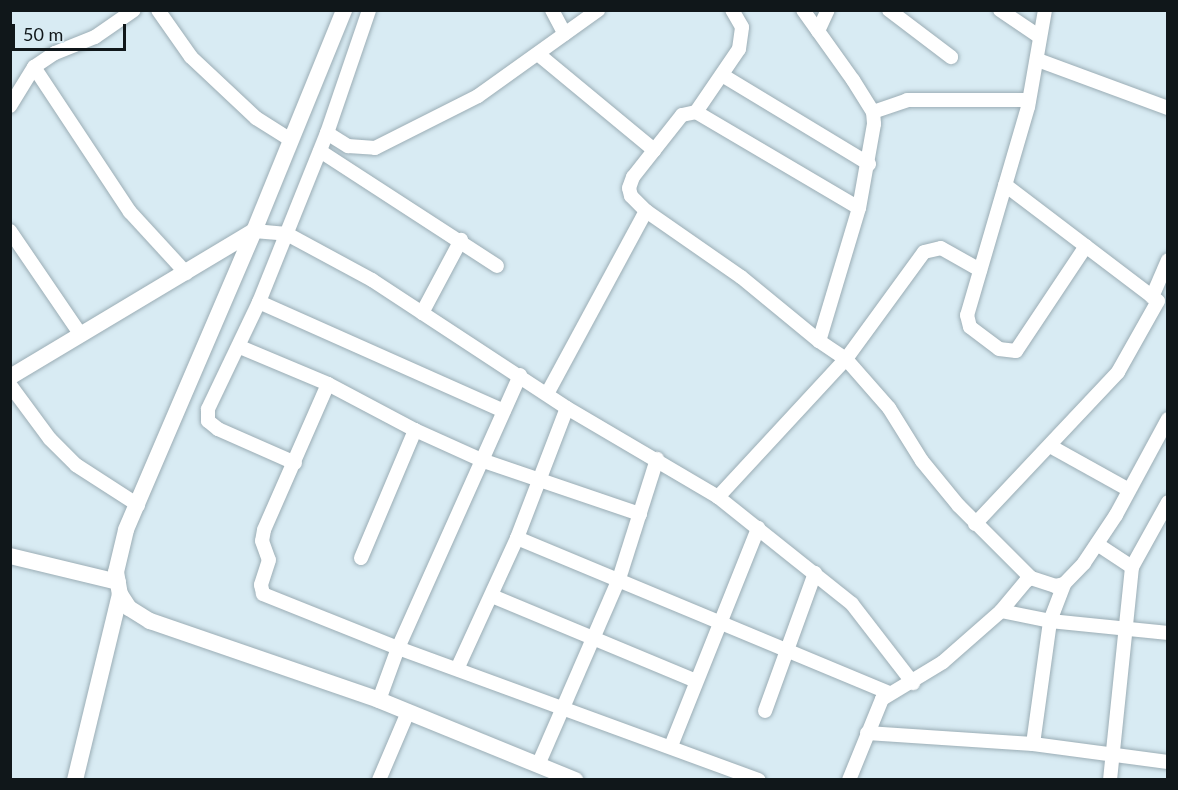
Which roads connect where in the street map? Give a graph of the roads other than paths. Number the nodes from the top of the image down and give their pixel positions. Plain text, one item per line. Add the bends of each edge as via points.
1 (134, 10) edge
2 (158, 10) edge
3 (344, 10) edge
4 (369, 10) edge
5 (552, 10) edge
6 (598, 10) edge
7 (803, 10) edge
8 (828, 10) edge
9 (890, 10) edge
10 (1000, 10) edge
11 (1045, 10) edge
12 (734, 11) edge
13 (818, 31) junction
14 (565, 34) junction
15 (1040, 37) junction
16 (538, 54) junction
17 (951, 57) dead end
18 (1038, 60) junction
19 (34, 67) junction
20 (722, 75) junction
21 (1029, 100) junction
22 (10, 106) edge
23 (1167, 108) edge
24 (696, 112) junction
25 (873, 112) junction
26 (327, 133) junction
27 (291, 140) junction
28 (654, 150) junction
29 (320, 151) junction
30 (868, 164) junction
31 (1005, 185) junction
32 (859, 208) junction
33 (646, 211) junction
34 (10, 231) edge
35 (254, 231) junction
36 (286, 234) junction
37 (461, 240) junction
38 (1086, 246) junction
39 (1167, 260) edge
40 (497, 266) dead end
41 (980, 270) junction
42 (186, 273) junction
43 (1159, 301) edge
44 (260, 302) junction
45 (422, 313) junction
46 (81, 335) junction
47 (819, 341) junction
48 (240, 347) junction
49 (846, 359) junction
50 (520, 375) junction
51 (10, 377) edge
52 (328, 384) junction
53 (10, 385) edge
54 (547, 394) junction
55 (567, 408) junction
56 (504, 411) junction
57 (1167, 419) edge
58 (415, 430) junction
59 (1050, 446) junction
60 (657, 459) junction
61 (481, 460) junction
62 (295, 464) junction
63 (541, 481) junction
64 (1129, 490) junction
65 (718, 497) junction
66 (1167, 502) edge
67 (138, 505) junction
68 (640, 514) junction
69 (975, 524) junction
70 (758, 528) junction
71 (1153, 531) junction
72 (1167, 532) edge
73 (517, 538) junction
74 (1097, 544) junction
75 (10, 556) edge
76 (361, 558) dead end
77 (1132, 567) junction
78 (815, 573) junction
79 (1031, 578) junction
80 (619, 579) junction
81 (1064, 584) junction
82 (119, 588) junction
83 (492, 596) junction
84 (1001, 611) junction
85 (719, 619) junction
86 (1050, 621) junction
87 (1128, 630) junction
88 (1167, 633) edge
89 (594, 639) junction
90 (398, 648) junction
91 (790, 650) junction
92 (458, 667) junction
93 (696, 681) junction
94 (913, 683) junction
95 (889, 693) junction
96 (380, 700) junction
97 (564, 708) junction
98 (765, 711) dead end
99 (408, 712) junction
100 (867, 733) junction
101 (1033, 744) junction
102 (671, 746) junction
103 (1112, 755) junction
104 (1167, 762) edge
105 (538, 765) junction
106 (75, 780) edge
107 (379, 780) edge
108 (575, 780) edge
109 (759, 780) edge
110 (849, 780) edge
111 (1110, 780) edge

1 - 19 street via 94,37 55,53
2 - 27 street via 191,57 256,118
3 - 27 street
4 - 26 street
5 - 14 street
6 - 14 street
7 - 13 street
8 - 13 street
9 - 17 street
10 - 15 street
11 - 15 street
12 - 20 street via 743,36
13 - 25 street
14 - 16 street
15 - 18 street
16 - 26 street via 478,96 375,148 348,146
16 - 28 street
18 - 21 street
18 - 23 street
19 - 22 street
19 - 42 street via 130,212
20 - 24 street
20 - 30 street
21 - 25 street via 907,100
21 - 31 street
24 - 28 street via 682,115
24 - 32 street
25 - 30 street
26 - 29 street
27 - 35 street
28 - 33 street via 629,188 631,196
29 - 36 street
29 - 37 street
30 - 32 street
31 - 38 street
31 - 41 street
32 - 47 street
33 - 47 street via 741,277
33 - 54 street
34 - 46 street
35 - 36 street
35 - 42 street
35 - 67 street
36 - 44 street
36 - 45 street via 372,280
37 - 40 street
37 - 45 street
38 - 41 street via 1016,351 999,349 966,321
38 - 43 street
39 - 43 street
41 - 49 street via 941,248 924,252
42 - 46 street
43 - 59 street via 1118,372
44 - 48 street
44 - 56 street
45 - 50 street
46 - 51 street
47 - 49 street
48 - 52 street
48 - 62 street via 208,409 208,421
49 - 65 street
49 - 69 street via 889,408 922,461
50 - 54 street
50 - 56 street
52 - 58 street
52 - 62 street
53 - 67 street via 50,439 76,465
54 - 55 street
55 - 60 street
55 - 63 street
56 - 61 street
57 - 64 street
58 - 61 street
58 - 76 street
59 - 64 street
59 - 69 street
60 - 65 street
60 - 68 street
61 - 63 street
61 - 90 street
62 - 90 street via 264,530 262,541 269,560 261,585 263,594
63 - 68 street
63 - 73 street
64 - 74 street
65 - 70 street
66 - 71 street
67 - 82 street via 126,530 116,572
68 - 80 street
69 - 79 street
70 - 78 street
70 - 85 street
71 - 72 street
71 - 77 street
73 - 80 street
73 - 83 street
74 - 77 street
74 - 81 street
75 - 82 street
77 - 87 street
78 - 91 street
78 - 94 street via 852,604
79 - 81 street via 1047,585
79 - 84 street
80 - 85 street
80 - 89 street
81 - 86 street
82 - 96 street via 129,608 150,621
82 - 106 street
83 - 89 street
83 - 92 street
84 - 86 street
84 - 94 street
85 - 91 street
85 - 93 street
86 - 87 street
86 - 101 street
87 - 88 street
87 - 103 street
89 - 93 street
89 - 97 street
90 - 92 street
90 - 96 street
91 - 95 street
91 - 98 street
92 - 97 street
93 - 102 street
94 - 95 street
95 - 100 street via 882,699
96 - 99 street
97 - 102 street
97 - 105 street
99 - 105 street
99 - 107 street
100 - 101 street
100 - 110 street
101 - 103 street
102 - 109 street
103 - 104 street
103 - 111 street
105 - 108 street

